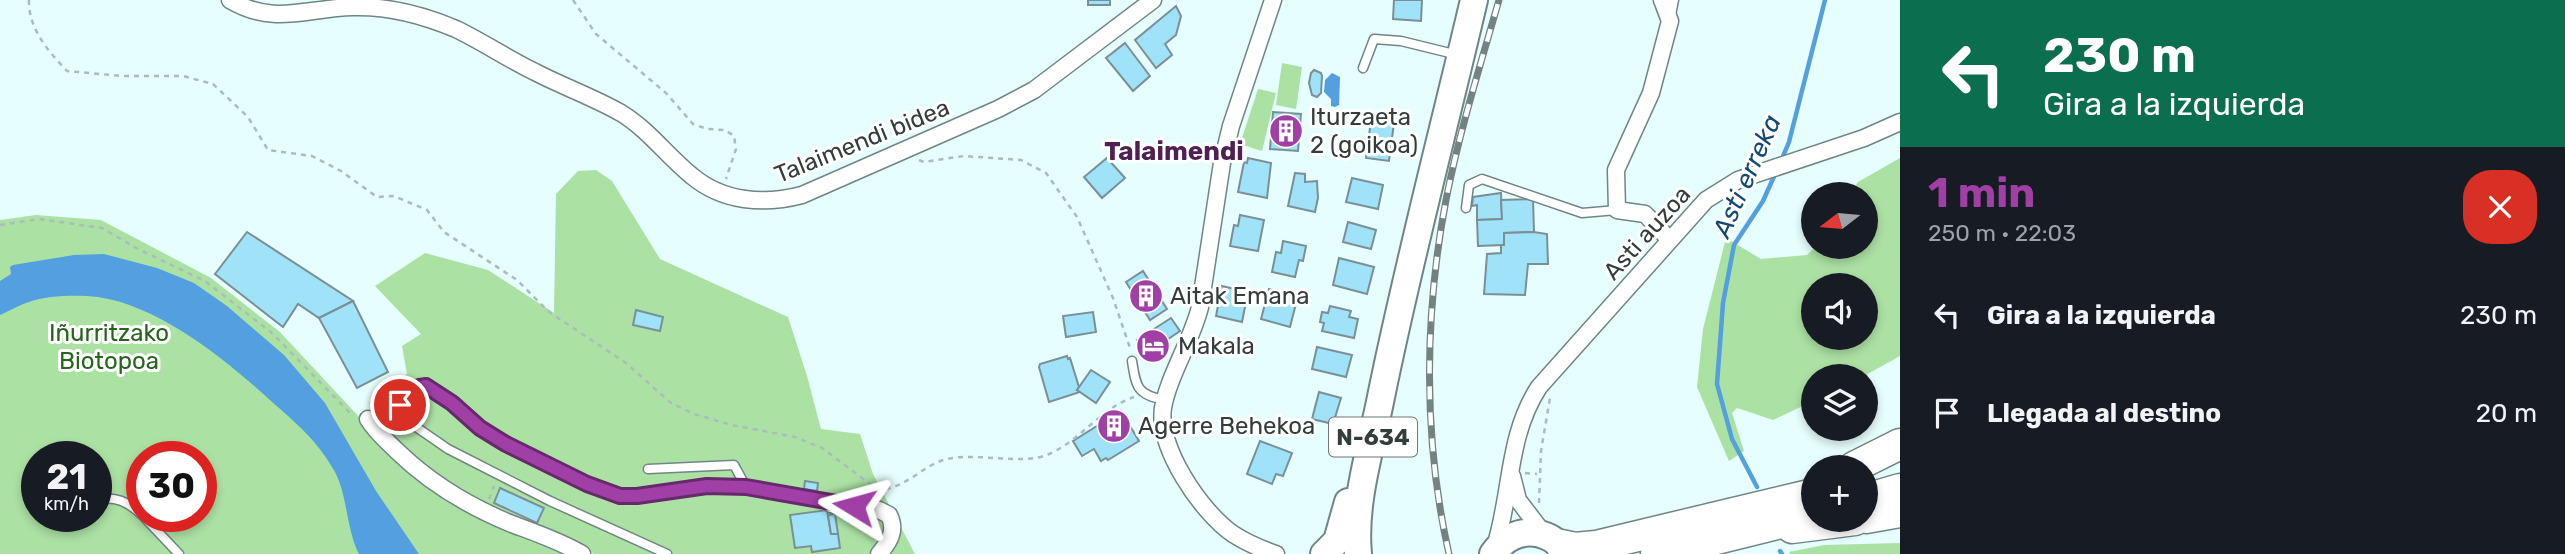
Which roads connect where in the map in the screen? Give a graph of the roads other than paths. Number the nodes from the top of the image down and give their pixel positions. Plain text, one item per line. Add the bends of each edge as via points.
1 (230, 0) edge
2 (1153, 0) edge
3 (1273, 0) edge
4 (1475, 0) edge
5 (1662, 0) edge
6 (1674, 0) edge
7 (1670, 21) junction
8 (1461, 56) junction
9 (1363, 68) dead end
10 (1900, 122) edge
11 (1466, 208) dead end
12 (1617, 210) junction
13 (1670, 240) junction
14 (1396, 321) junction
15 (1132, 361) road end
16 (1165, 400) junction
17 (362, 419) road end
18 (1372, 441) junction
19 (1900, 444) edge
20 (1878, 455) edge
21 (648, 469) dead end
22 (1516, 471) junction
23 (746, 487) junction
24 (1801, 490) edge
25 (1801, 497) edge
26 (831, 504) joint
27 (1762, 505) junction
28 (1801, 518) edge
29 (1801, 528) edge
30 (158, 532) edge
31 (1740, 533) junction
32 (1558, 544) edge
33 (1268, 553) edge
34 (1493, 553) edge
35 (179, 554) edge
36 (582, 554) edge
37 (667, 554) edge
38 (879, 554) edge
39 (1324, 554) edge
40 (1358, 554) edge
41 (1378, 554) edge
42 (1656, 554) edge

1 - 2 street, Talaimendi bidea via 249,11 272,15 356,7 428,18 610,107 643,129 694,178 722,193 746,200 780,200 802,195 1034,90
3 - 16 street via 1222,163 1196,325
4 - 8 highway, N-634
5 - 7 street
6 - 7 lane
7 - 12 street via 1651,93 1616,170
8 - 9 lane via 1374,39
8 - 14 highway, N-634
10 - 13 street, Asti auzoa via 1730,184 1713,194
11 - 12 lane via 1469,185 1482,179 1582,213
12 - 13 street via 1645,214
13 - 22 street, Asti auzoa via 1539,387 1519,425
14 - 18 highway, N-634
14 - 39 highway, N-634 via 1357,450 1342,528
15 - 16 lane via 1141,392
16 - 33 street via 1166,442 1188,481 1231,533
17 - 36 street via 433,481 485,512
18 - 40 highway, N-634 via 1359,514
18 - 41 highway via 1371,505
19 - 20 highway
21 - 23 lane via 734,465
22 - 32 street, Asti auzoa via 1518,500
22 - 34 street, Asti auzoa
23 - 26 lane
23 - 37 lane via 707,486 620,496 506,444 426,386 404,393 400,405 406,420 448,449
24 - 27 highway
25 - 27 highway
26 - 38 street via 886,512 893,531
27 - 32 highway via 1596,546
28 - 31 highway
29 - 31 highway
30 - 35 lane
31 - 42 highway
32 - 34 highway via 1521,533

